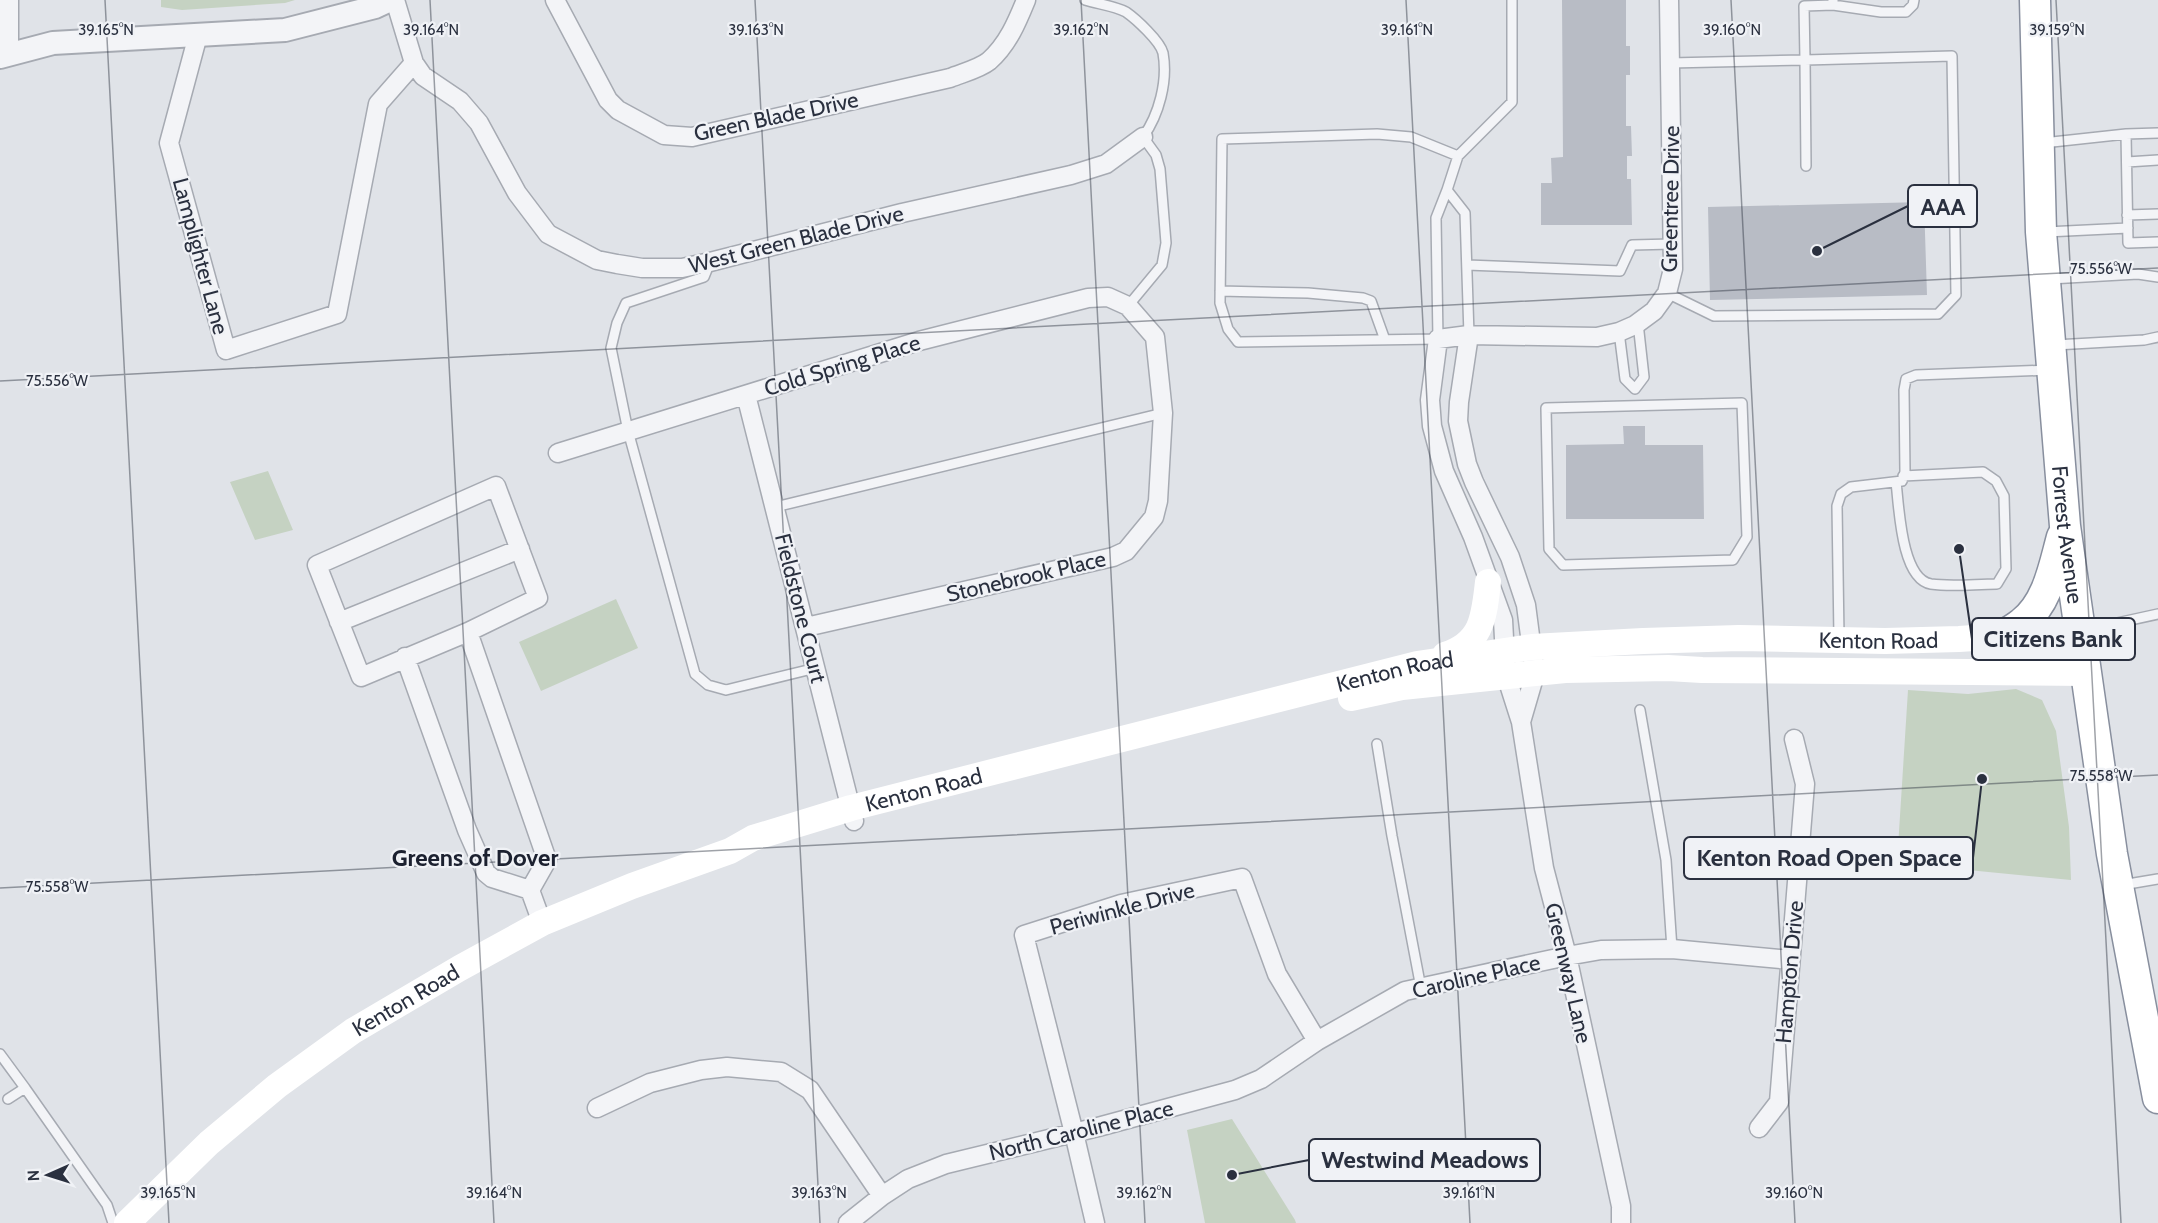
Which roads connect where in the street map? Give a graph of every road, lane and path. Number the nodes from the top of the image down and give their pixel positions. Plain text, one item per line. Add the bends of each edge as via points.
1 (9, 0) edge
2 (392, 0) edge
3 (555, 0) edge
4 (1026, 0) edge
5 (1085, 0) edge
6 (1512, 0) edge
7 (1669, 0) edge
8 (1914, 0) edge
9 (2035, 0) edge
10 (1833, 2) edge
11 (198, 35) junction
12 (5, 56) edge
13 (1804, 60) junction
14 (414, 63) junction
15 (1670, 63) junction
16 (2158, 133) edge
17 (2126, 134) junction
18 (1143, 138) junction
19 (2038, 143) junction
20 (1458, 156) junction
21 (2158, 160) edge
22 (2127, 162) junction
23 (1806, 166) dead end
24 (1448, 190) junction
25 (2127, 214) junction
26 (2158, 214) edge
27 (2128, 228) junction
28 (2041, 232) junction
29 (2158, 242) edge
30 (1672, 244) junction
31 (710, 262) junction
32 (1467, 265) junction
33 (2158, 277) edge
34 (2044, 279) junction
35 (1220, 291) junction
36 (1667, 293) junction
37 (1128, 306) junction
38 (1638, 323) junction
39 (1618, 332) junction
40 (1469, 335) junction
41 (2158, 336) edge
42 (1438, 339) junction
43 (1385, 340) junction
44 (2050, 358) junction
45 (1635, 389) junction
46 (746, 394) junction
47 (1637, 406) junction
48 (1162, 413) junction
49 (628, 431) junction
50 (558, 453) dead end
51 (1899, 479) junction
52 (775, 507) junction
53 (2065, 526) junction
54 (520, 549) junction
55 (1488, 582) junction
56 (2158, 614) edge
57 (339, 622) junction
58 (806, 627) junction
59 (2079, 631) junction
60 (468, 632) junction
61 (2002, 636) junction
62 (1839, 640) junction
63 (1532, 647) junction
64 (405, 657) junction
65 (1505, 663) junction
66 (1417, 664) junction
67 (816, 668) junction
68 (2086, 673) junction
69 (1535, 674) junction
70 (1640, 710) dead end
71 (1521, 722) junction
72 (1794, 739) dead end
73 (1377, 744) dead end
74 (853, 815) junction
75 (2158, 879) edge
76 (2118, 885) junction
77 (530, 891) junction
78 (542, 923) junction
79 (1672, 949) junction
80 (1567, 956) junction
81 (1790, 960) junction
82 (1421, 988) junction
83 (1317, 1041) junction
84 (0, 1054) edge
85 (25, 1088) junction
86 (2158, 1098) edge
87 (8, 1099) dead end
88 (597, 1108) dead end
89 (1759, 1128) dead end
90 (1074, 1133) junction
91 (882, 1196) junction
92 (113, 1223) edge
93 (127, 1223) edge
94 (848, 1223) edge
95 (1095, 1223) edge
96 (1621, 1223) edge

1 - 12 street
2 - 11 street via 285,30
2 - 14 street, West Green Blade Drive
3 - 4 street, Green Blade Drive via 608,100 618,110 664,135 692,137 971,70 988,62 1013,32
5 - 18 lane via 1125,12 1157,40 1163,52 1163,88
6 - 20 lane via 1512,102
7 - 15 street, Greentree Drive
8 - 10 lane via 1906,12 1881,12
9 - 19 highway, Forrest Avenue
10 - 13 lane via 1804,6
11 - 12 street via 53,43
11 - 14 street, Lamplighter Lane via 169,143 226,350 337,314 378,104
13 - 15 lane
13 - 23 lane
13 - 36 lane via 1952,56 1956,295 1938,314 1714,316
14 - 31 street, West Green Blade Drive via 423,76 460,101 479,123 517,193 548,234 597,260 617,264 682,268
15 - 30 street, Greentree Drive
16 - 17 lane
17 - 19 lane
17 - 22 lane
18 - 31 street, West Green Blade Drive via 1106,164 1071,175
18 - 37 lane via 1156,154 1160,169 1166,243 1162,265
19 - 28 highway, Forrest Avenue
20 - 24 lane
20 - 35 lane via 1411,137 1377,134 1222,139
21 - 22 lane
22 - 25 lane
24 - 32 lane via 1465,213
24 - 42 lane via 1436,218
25 - 26 lane
25 - 27 lane
27 - 28 lane
27 - 29 lane via 2128,243
28 - 34 highway, Forrest Avenue
30 - 32 lane via 1632,245 1620,271
30 - 36 street, Greentree Drive via 1673,269
31 - 49 lane via 704,277 626,303 611,348
32 - 40 lane
33 - 34 lane via 2138,274
34 - 44 highway, Forrest Avenue
35 - 43 lane via 1363,298 1371,301
35 - 43 lane via 1228,329 1238,342
36 - 38 street, Greentree Drive via 1654,311
37 - 46 street, Cold Spring Place via 1108,297 1089,298 919,341
37 - 48 street, Stonebrook Place via 1155,337
38 - 39 street, Greentree Drive
38 - 45 lane via 1644,377
39 - 40 street, Greentree Drive via 1597,336
39 - 45 lane via 1625,379
40 - 42 street, Greentree Drive
40 - 63 street via 1459,402 1460,432 1474,482 1510,557 1523,596
41 - 44 lane
42 - 43 lane
42 - 55 street via 1430,400 1432,426 1444,471
44 - 51 lane via 1906,379 1905,471
44 - 53 highway, Forrest Avenue
45 - 47 lane
46 - 49 street, Cold Spring Place
46 - 52 street, Fieldstone Court
47 - 47 lane via 1546,408 1549,549 1563,565 1732,560 1747,537 1742,403
48 - 52 lane
48 - 58 street, Stonebrook Place via 1154,517 1125,551 1113,557
49 - 50 street, Cold Spring Place
49 - 67 lane via 695,674 708,685 726,690
51 - 51 lane via 1906,556 1914,572 1928,584 1997,584 2006,569 2004,496 1996,481 1983,472
51 - 62 lane via 1851,487 1841,494 1837,506
52 - 58 street, Fieldstone Court
53 - 59 highway, Forrest Avenue
53 - 61 highway via 2048,587 2036,609
54 - 57 street
54 - 57 street via 496,486 317,565
54 - 60 street via 538,598
55 - 65 street via 1503,620
55 - 66 main road via 1484,616 1476,636 1458,651
56 - 59 lane
57 - 64 street via 361,677
58 - 67 street, Fieldstone Court
59 - 61 main road, Kenton Road
59 - 68 highway, Forrest Avenue
60 - 64 street
60 - 77 street via 548,860
61 - 62 main road, Kenton Road
62 - 63 main road, Kenton Road via 1739,638
63 - 65 main road, Kenton Road
63 - 69 street
64 - 77 street via 467,831 486,873
65 - 66 main road, Kenton Road
65 - 69 main road, Kenton Road
65 - 71 street, Greenway Lane
65 - 74 main road, Kenton Road via 1238,722
66 - 74 main road, Kenton Road
67 - 74 street, Fieldstone Court
68 - 69 main road, Kenton Road via 1668,668
68 - 76 highway, Forrest Avenue
69 - 71 street, Greenway Lane
70 - 79 lane via 1666,860
71 - 80 street, Greenway Lane via 1545,868
72 - 81 street, Hampton Drive via 1805,784
73 - 82 lane
74 - 78 main road, Kenton Road via 761,847 730,851
75 - 76 lane
76 - 86 highway, Forrest Avenue
77 - 78 street
78 - 93 main road, Kenton Road via 324,1051 209,1143
79 - 80 street, Caroline Place via 1601,950
79 - 81 street, Caroline Place
80 - 82 street, Caroline Place
80 - 96 street, Greenway Lane via 1621,1206
81 - 89 street, Hampton Drive via 1779,1102
82 - 83 street, Caroline Place via 1405,991
83 - 90 street, North Caroline Place via 1261,1079 1235,1089
83 - 90 street, Periwinkle Drive via 1277,974 1242,878 1121,904 1024,935
84 - 85 lane
85 - 87 lane
85 - 92 lane via 107,1205
88 - 91 street via 650,1083 701,1070 728,1067 781,1072 810,1090
90 - 91 street, North Caroline Place via 946,1164 908,1179
90 - 95 street
91 - 94 street, North Caroline Place

